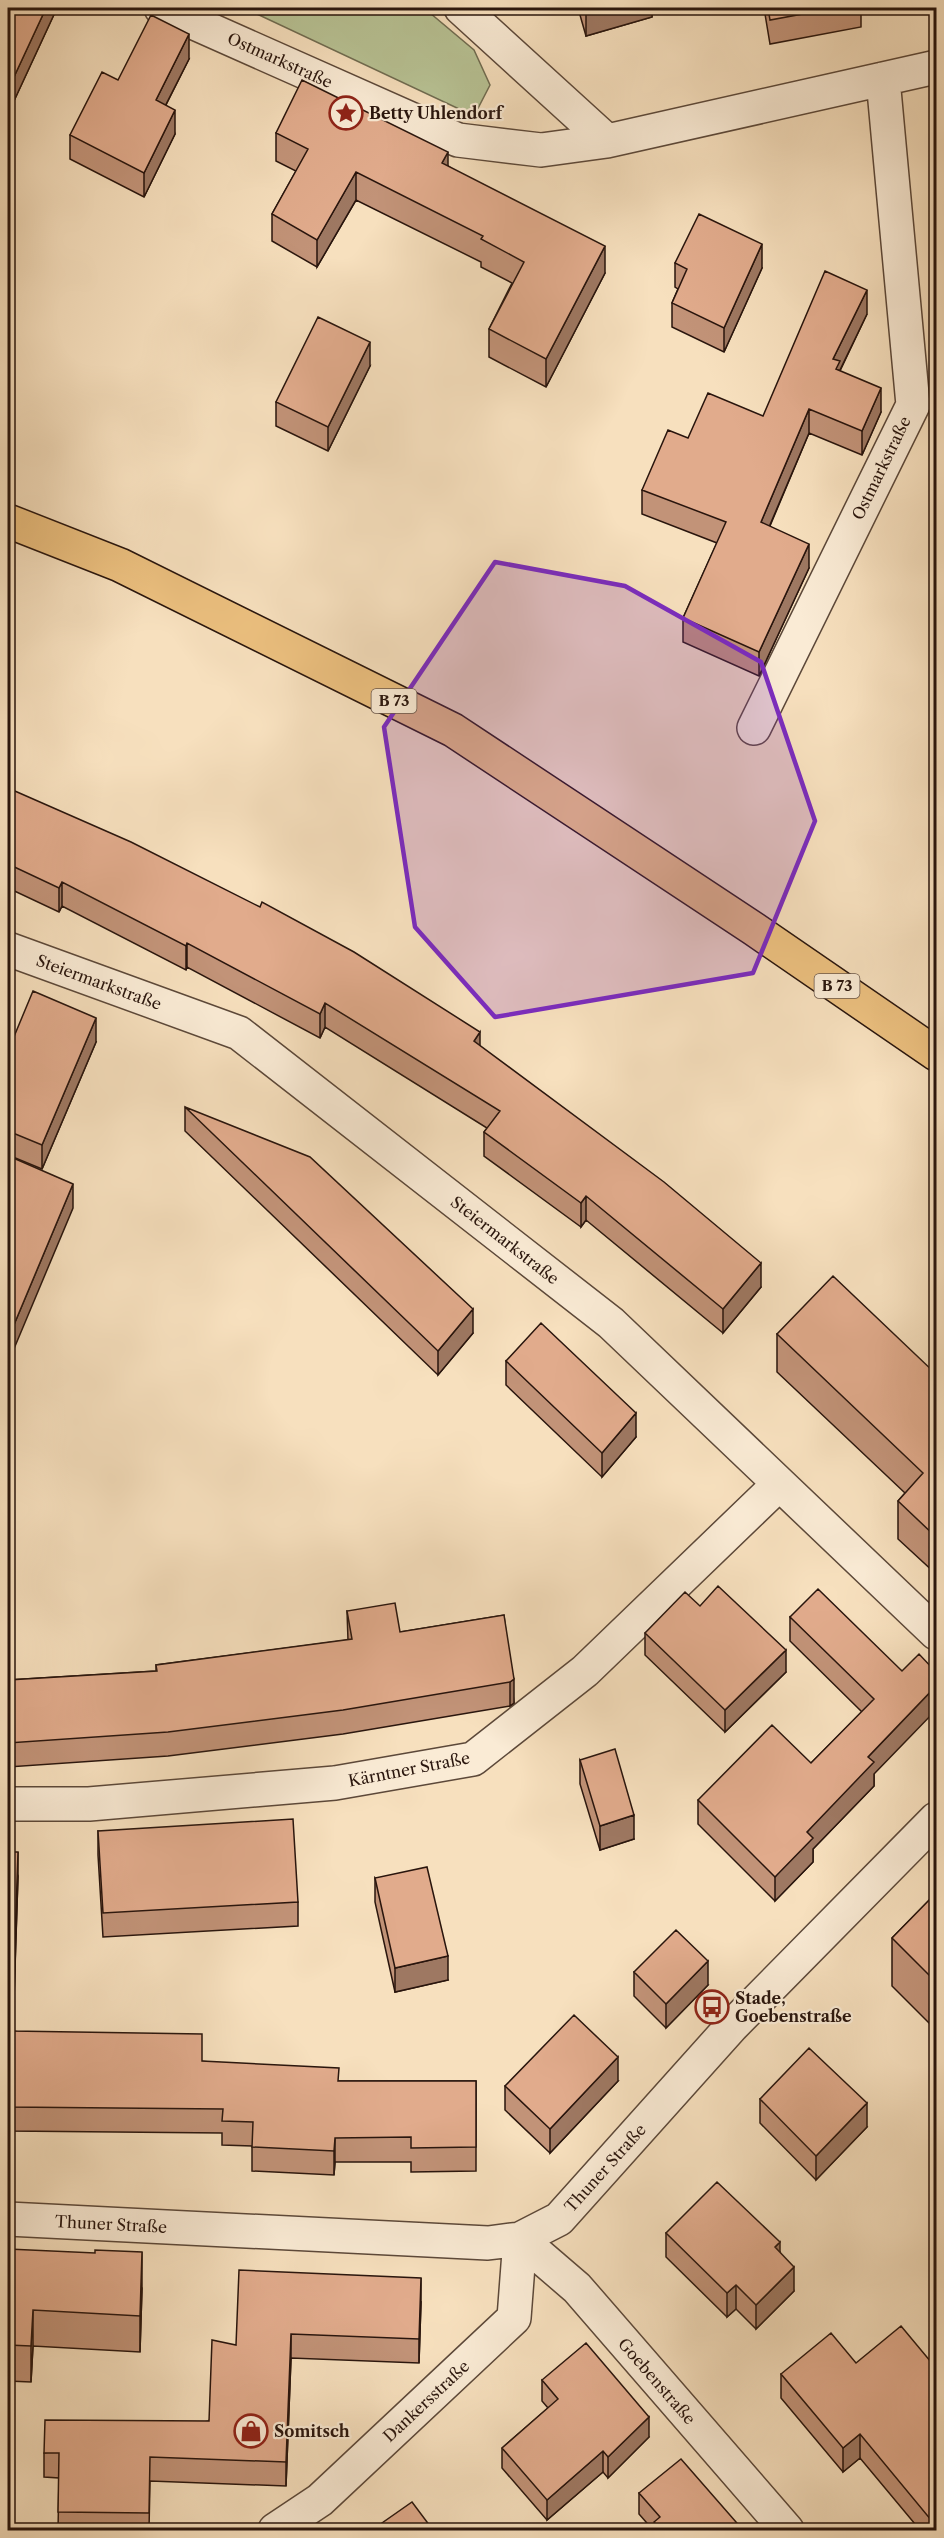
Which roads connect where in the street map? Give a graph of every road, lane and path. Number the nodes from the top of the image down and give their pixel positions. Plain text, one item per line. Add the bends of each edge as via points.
1 (161, 8) edge
2 (461, 8) edge
3 (936, 67) edge
4 (883, 79) junction
5 (607, 141) junction
6 (8, 521) edge
7 (754, 728) dead end
8 (8, 949) edge
9 (936, 1054) edge
10 (779, 1484) junction
11 (936, 1633) edge
12 (8, 1804) edge
13 (936, 1819) edge
14 (8, 2219) edge
15 (520, 2239) junction
16 (274, 2530) edge
17 (787, 2530) edge

1 - 5 street, Ostmarkstraße via 458,140 541,150
2 - 5 street
3 - 4 street, Ostmarkstraße
4 - 5 street, Ostmarkstraße
4 - 7 street, Ostmarkstraße via 913,405
6 - 9 main road, B 73 via 120,565 453,730
8 - 10 street, Steiermarkstraße via 239,1033 611,1323
10 - 11 street, Steiermarkstraße
10 - 12 street, Kärntner Straße via 585,1671 473,1759 335,1783 89,1804
13 - 15 street, Thuner Straße via 732,2026 559,2219
14 - 15 street, Thuner Straße via 488,2243
15 - 16 street, Dankersstraße via 514,2318 320,2500
15 - 17 street, Goebenstraße via 577,2288

